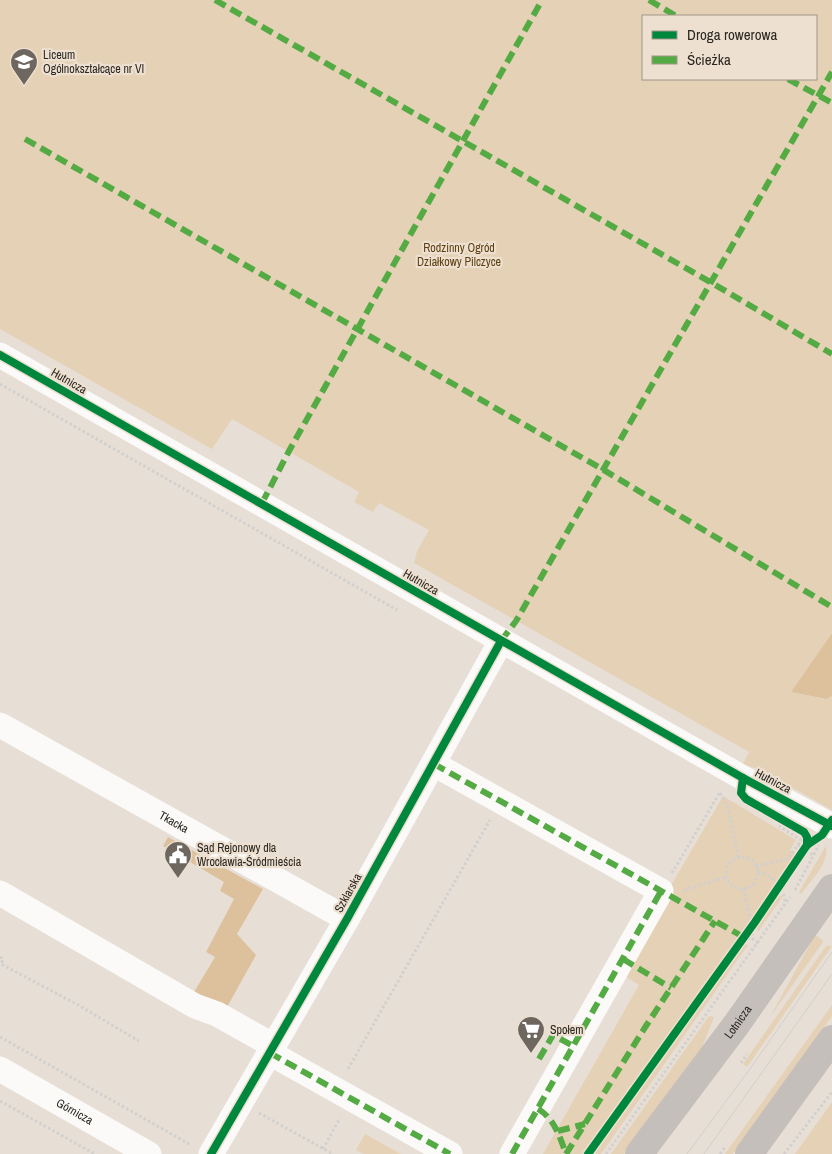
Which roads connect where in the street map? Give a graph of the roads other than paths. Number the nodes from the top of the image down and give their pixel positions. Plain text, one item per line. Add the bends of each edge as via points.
1 (0, 355) edge
2 (500, 640) junction
3 (0, 725) edge
4 (434, 764) junction
5 (831, 825) edge
6 (0, 893) edge
7 (814, 902) edge
8 (347, 919) junction
9 (832, 1039) edge
10 (272, 1049) junction
11 (0, 1069) edge
12 (201, 1150) edge
13 (149, 1154) edge
14 (450, 1154) edge
15 (512, 1154) edge
16 (640, 1154) edge
17 (749, 1154) edge

1 - 2 street, Hutnicza
2 - 4 street, Szklarska
2 - 5 street, Hutnicza
3 - 8 street, Tkacka
4 - 8 street, Szklarska
4 - 15 street via 669,892
6 - 10 street via 195,1006 217,1014
7 - 16 main road, Lotnicza via 736,1026
8 - 10 street, Szklarska
9 - 17 main road
10 - 12 street, Szklarska via 241,1103
10 - 14 street
11 - 13 street, Górnicza

